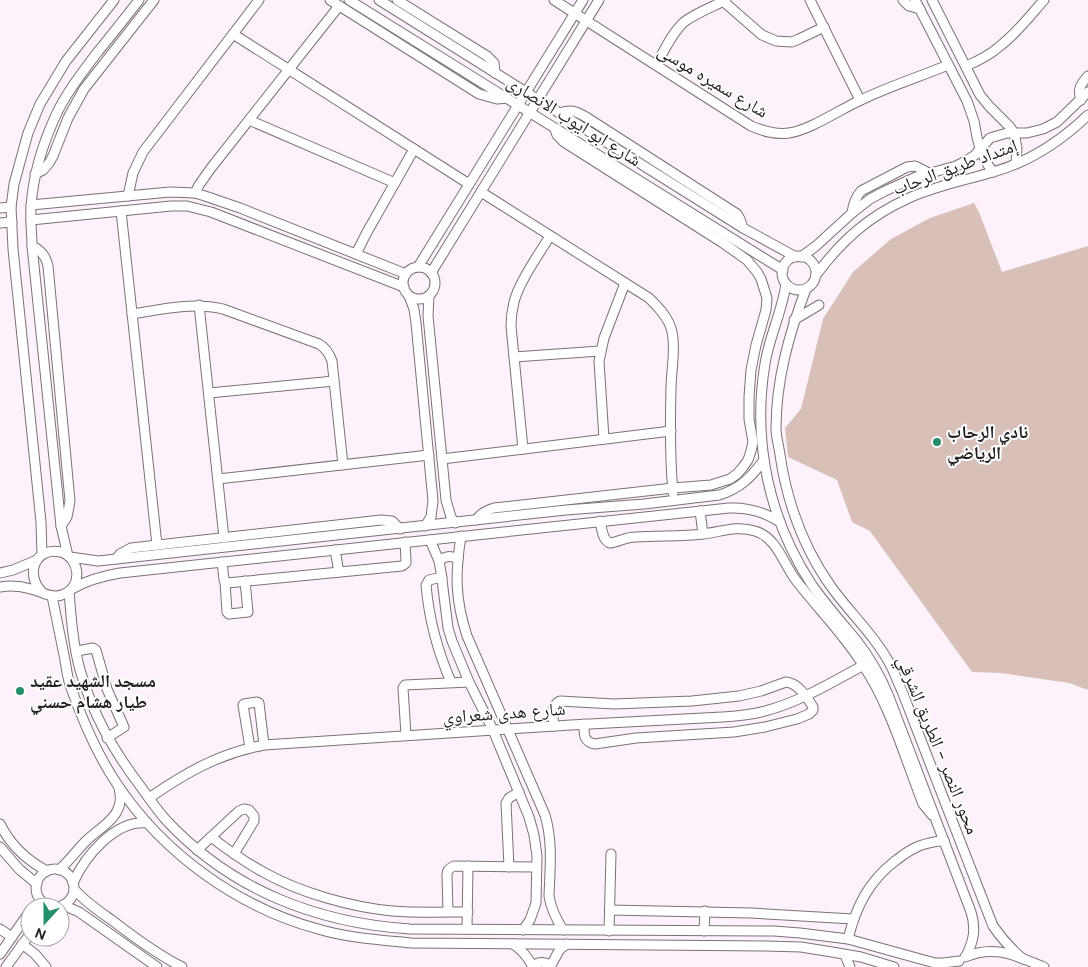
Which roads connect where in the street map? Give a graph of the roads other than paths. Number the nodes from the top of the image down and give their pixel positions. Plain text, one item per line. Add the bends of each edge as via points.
1 (114, 0) edge
2 (139, 0) edge
3 (154, 0) edge
4 (259, 0) edge
5 (330, 0) edge
6 (349, 0) edge
7 (380, 0) edge
8 (397, 0) edge
9 (554, 0) edge
10 (583, 0) edge
11 (599, 0) edge
12 (810, 0) edge
13 (903, 0) edge
14 (915, 0) edge
15 (932, 0) edge
16 (724, 1) edge
17 (1040, 2) edge
18 (339, 6) junction
19 (920, 10) junction
20 (574, 13) junction
21 (586, 20) junction
22 (824, 27) junction
23 (233, 34) junction
24 (656, 64) junction
25 (948, 65) junction
26 (966, 66) junction
27 (289, 70) junction
28 (495, 73) junction
29 (1088, 76) edge
30 (526, 92) junction
31 (1088, 92) edge
32 (980, 95) junction
33 (507, 98) junction
34 (537, 99) junction
35 (860, 100) junction
36 (1081, 100) junction
37 (967, 101) junction
38 (517, 105) junction
39 (529, 113) junction
40 (1088, 116) edge
41 (248, 120) junction
42 (1014, 134) junction
43 (414, 149) junction
44 (980, 150) junction
45 (1016, 164) junction
46 (993, 172) junction
47 (929, 173) junction
48 (36, 174) junction
49 (395, 183) junction
50 (469, 184) junction
51 (481, 192) junction
52 (195, 193) junction
53 (128, 196) junction
54 (31, 205) junction
55 (11, 207) junction
56 (0, 208) edge
57 (121, 211) junction
58 (852, 213) junction
59 (31, 220) junction
60 (12, 222) junction
61 (0, 223) edge
62 (550, 236) junction
63 (725, 239) junction
64 (32, 246) junction
65 (356, 254) junction
66 (798, 257) junction
67 (418, 267) junction
68 (782, 270) junction
69 (431, 273) junction
70 (406, 274) junction
71 (816, 275) junction
72 (625, 283) junction
73 (786, 284) junction
74 (404, 287) junction
75 (806, 288) junction
76 (410, 296) junction
77 (429, 296) junction
78 (819, 305) dead end
79 (199, 306) junction
80 (132, 314) junction
81 (794, 320) junction
82 (600, 351) junction
83 (514, 357) junction
84 (334, 382) junction
85 (209, 393) junction
86 (671, 431) junction
87 (604, 439) junction
88 (523, 449) junction
89 (429, 455) junction
90 (442, 458) junction
91 (764, 460) junction
92 (343, 465) junction
93 (218, 480) junction
94 (673, 488) junction
95 (719, 495) junction
96 (674, 500) junction
97 (644, 504) junction
98 (721, 508) junction
99 (700, 511) junction
100 (648, 516) junction
101 (476, 520) junction
102 (600, 521) junction
103 (780, 522) junction
104 (455, 523) junction
105 (61, 526) junction
106 (424, 526) junction
107 (400, 529) junction
108 (703, 534) junction
109 (461, 536) junction
110 (224, 538) junction
111 (430, 540) junction
112 (405, 542) junction
113 (157, 545) junction
114 (335, 550) junction
115 (69, 557) junction
116 (40, 558) junction
117 (116, 559) junction
118 (458, 559) junction
119 (439, 561) junction
120 (222, 562) junction
121 (339, 572) junction
122 (0, 573) edge
123 (442, 577) junction
124 (245, 581) junction
125 (225, 582) junction
126 (0, 587) edge
127 (71, 590) junction
128 (42, 592) junction
129 (814, 595) junction
130 (52, 596) junction
131 (77, 651) junction
132 (864, 665) junction
133 (451, 682) junction
134 (469, 682) junction
135 (805, 697) junction
136 (644, 703) junction
137 (700, 718) junction
138 (646, 721) junction
139 (584, 724) junction
140 (554, 726) junction
141 (508, 729) junction
142 (493, 730) junction
143 (702, 734) junction
144 (406, 736) junction
145 (107, 738) junction
146 (264, 745) junction
147 (250, 748) junction
148 (116, 784) junction
149 (519, 792) junction
150 (148, 798) junction
151 (936, 819) junction
152 (147, 823) junction
153 (0, 824) edge
154 (549, 832) junction
155 (534, 836) junction
156 (211, 837) junction
157 (944, 840) junction
158 (0, 847) edge
159 (197, 850) junction
160 (964, 850) junction
161 (234, 854) junction
162 (611, 854) dead end
163 (949, 855) junction
164 (468, 866) junction
165 (509, 867) junction
166 (536, 867) junction
167 (59, 870) junction
168 (48, 871) junction
169 (37, 884) junction
170 (74, 886) junction
171 (38, 896) edge
172 (70, 900) edge
173 (356, 905) junction
174 (70, 908) edge
175 (610, 910) junction
176 (705, 911) junction
177 (448, 912) junction
178 (468, 912) junction
179 (853, 919) junction
180 (353, 922) junction
181 (20, 925) edge
182 (410, 929) junction
183 (468, 929) junction
184 (0, 930) edge
185 (523, 930) junction
186 (563, 930) junction
187 (609, 931) junction
188 (704, 931) junction
189 (12, 937) junction
190 (848, 939) junction
191 (411, 943) junction
192 (513, 944) junction
193 (567, 944) junction
194 (20, 947) edge
195 (26, 947) edge
196 (0, 954) edge
197 (845, 955) junction
198 (1023, 959) junction
199 (960, 961) edge
200 (922, 963) edge
201 (6, 967) edge
202 (46, 967) edge
203 (157, 967) edge
204 (182, 967) edge
205 (533, 967) edge
206 (550, 967) edge
207 (850, 967) edge
208 (894, 967) edge
209 (1044, 967) edge

1 - 55 street via 66,61 40,104 19,161
2 - 48 street via 66,97 56,114
3 - 48 street via 84,89 49,164
4 - 23 street
5 - 18 street
6 - 33 street, شارع ابو ايوب الانصارى
7 - 28 street, شارع ابو ايوب الانصارى
8 - 28 street via 487,56 494,63
9 - 20 street, شارع سميره موسى
10 - 20 street
11 - 21 street
12 - 22 street
13 - 19 street
14 - 19 street
15 - 26 street
16 - 22 street via 762,35 776,41 792,42
16 - 24 street via 685,22
17 - 26 street via 1010,38 984,58
18 - 27 street
18 - 33 street via 479,94
19 - 25 street
20 - 21 street, شارع سميره موسى
20 - 30 street
21 - 24 street, شارع سميره موسى
21 - 34 street
22 - 35 street
23 - 27 street
23 - 53 street via 143,152 133,173
24 - 35 street, شارع سميره موسى via 763,131 788,133 800,130
25 - 35 street, شارع سميره موسى
25 - 37 street
26 - 32 street
27 - 41 street
27 - 43 street
28 - 30 street, شارع ابو ايوب الانصارى
29 - 36 street via 1080,87
30 - 34 street, شارع ابو ايوب الانصارى
30 - 38 street
31 - 36 street, إمتداد طريق الرحاب
32 - 37 street
32 - 42 street
33 - 38 street, شارع ابو ايوب الانصارى
34 - 39 street
34 - 66 street, شارع ابو ايوب الانصارى via 743,228
36 - 42 street, إمتداد طريق الرحاب via 1058,122 1043,129
37 - 44 street
38 - 39 street, شارع ابو ايوب الانصارى
38 - 50 street
39 - 51 street
39 - 63 street, شارع ابو ايوب الانصارى
40 - 45 street, إمتداد طريق الرحاب via 1049,146
41 - 49 street
41 - 52 street via 210,168
42 - 44 street, إمتداد طريق الرحاب via 990,138
42 - 45 street
43 - 49 street
43 - 50 street
44 - 46 street
44 - 47 street, إمتداد طريق الرحاب via 961,164
45 - 46 street, إمتداد طريق الرحاب
46 - 71 street, إمتداد طريق الرحاب via 911,197 883,211 842,243
47 - 58 street, إمتداد طريق الرحاب via 900,183
47 - 58 street via 915,166 907,167 860,191
48 - 54 street
49 - 65 street
50 - 67 street
51 - 62 street
51 - 69 street
52 - 53 street
52 - 65 street
53 - 54 street
54 - 59 street
55 - 56 street
55 - 60 street
57 - 59 street
57 - 74 street via 171,206 199,208
57 - 80 street
58 - 66 street, إمتداد طريق الرحاب via 816,246
59 - 64 street
60 - 61 street
60 - 116 street via 41,522
62 - 72 street
62 - 83 street via 514,301 511,326
63 - 68 street, شارع ابو ايوب الانصارى
63 - 94 street via 757,272 767,298 751,370 749,412 753,442 748,460 730,479 711,485
64 - 105 street
64 - 105 street via 41,252 48,266 70,501 67,517
65 - 70 street
66 - 68 street via 787,262
66 - 71 street via 806,258 814,265
67 - 69 street
67 - 70 street
68 - 73 street
69 - 77 street via 434,287
70 - 74 street
71 - 75 street
72 - 82 street
72 - 86 street via 649,298 669,322 674,347
73 - 75 street via 795,290
73 - 91 street, محور النصر - الطريق الشرقي via 762,383
74 - 76 street
75 - 81 street, محور النصر - الطريق الشرقي
76 - 77 street via 419,299
76 - 89 street via 416,323
77 - 90 street via 428,322
78 - 81 street
79 - 80 street
79 - 84 street via 223,309 319,344 330,356
79 - 85 street
80 - 113 street
81 - 160 street, محور النصر - الطريق الشرقي via 782,367 776,423 788,497 819,567 891,667
82 - 83 street
82 - 87 street
83 - 88 street
84 - 85 street
84 - 92 street
85 - 93 street
86 - 87 street
86 - 94 street
87 - 88 street
88 - 90 street
89 - 92 street
89 - 106 street via 433,509
90 - 104 street via 448,509
91 - 95 street via 743,484
91 - 103 street, محور النصر - الطريق الشرقي
92 - 93 street
93 - 110 street
94 - 96 street
94 - 101 street via 494,508
95 - 96 street
95 - 98 street
96 - 97 street
97 - 100 street
97 - 101 street
98 - 99 street
98 - 103 street via 756,510
99 - 100 street
99 - 108 street
100 - 102 street
101 - 104 street
102 - 108 street via 604,539 610,543 635,536
102 - 109 street
103 - 129 street, محور النصر - الطريق الشرقي
104 - 106 street
105 - 115 street
106 - 107 street
107 - 110 street via 392,521 381,520
107 - 117 street
108 - 129 street via 745,528 769,537 796,579
109 - 111 street
109 - 118 street
110 - 113 street
111 - 112 street
111 - 119 street
112 - 114 street
112 - 121 street via 406,564 402,566
113 - 117 street via 125,550
114 - 120 street
114 - 121 street
115 - 116 street via 52,552
115 - 117 street via 98,561
115 - 127 street via 77,575
116 - 122 street
116 - 128 street via 32,574
118 - 119 street via 448,556
118 - 141 street via 457,590 463,625
119 - 123 street
120 - 125 street
120 - 127 street via 106,575
121 - 124 street
123 - 133 street via 429,580 426,585 436,644
123 - 134 street via 448,628
124 - 125 street
124 - 125 street via 248,612 229,614
126 - 128 street via 18,586
127 - 130 street
127 - 131 street via 72,626
128 - 130 street
129 - 132 street
129 - 151 street, محور النصر - الطريق الشرقي via 858,642 882,680
130 - 148 street via 69,683 85,726
131 - 145 street via 86,687
131 - 145 street via 96,650 107,689 124,727
132 - 135 street, شارع هدى شعراوي
132 - 151 street via 880,695 923,804
133 - 134 street
133 - 144 street via 405,684
134 - 142 street
135 - 136 street via 795,685 786,682 739,696
135 - 137 street, شارع هدى شعراوي via 765,711
135 - 143 street via 813,710 797,719 750,730
136 - 138 street
136 - 140 street via 560,701 553,708
137 - 138 street, شارع هدى شعراوي
137 - 143 street
138 - 139 street, شارع هدى شعراوي
139 - 140 street, شارع هدى شعراوي
139 - 143 street via 586,739 594,744
140 - 141 street, شارع هدى شعراوي
141 - 142 street, شارع هدى شعراوي
141 - 154 street via 542,807
142 - 144 street, شارع هدى شعراوي
142 - 149 street
144 - 146 street, شارع هدى شعراوي
145 - 150 street
146 - 147 street, شارع هدى شعراوي
146 - 147 street via 259,703 244,704
147 - 150 street, شارع هدى شعراوي via 206,763
148 - 152 street
148 - 167 street via 120,798 114,816
149 - 155 street
149 - 165 street via 506,803
150 - 159 street
151 - 157 street, محور النصر - الطريق الشرقي
152 - 170 street via 129,824 110,836 82,865
152 - 191 street via 208,877 261,908 328,932
153 - 168 street via 19,852
154 - 155 street
154 - 186 street via 549,896 553,914
155 - 166 street
156 - 159 street
156 - 161 street
156 - 161 street via 241,810 251,811 254,821
157 - 163 street, محور النصر - الطريق الشرقي
157 - 179 street via 906,852 886,868 872,883
158 - 169 street
159 - 180 street via 228,872 288,903
160 - 163 street
160 - 198 street, محور النصر - الطريق الشرقي via 994,926 1001,938
161 - 173 street via 287,884
162 - 175 street
163 - 199 street, محور النصر - الطريق الشرقي via 974,920 973,939
164 - 165 street
164 - 177 street via 454,866 448,871
164 - 178 street
165 - 166 street
166 - 185 street via 535,909
167 - 168 street
167 - 170 street via 67,873
168 - 169 street via 40,876
169 - 171 street
170 - 172 street
170 - 204 street via 86,901 160,955
173 - 177 street via 393,911
173 - 180 street
174 - 203 street
175 - 176 street
175 - 187 street
176 - 179 street
176 - 188 street
177 - 178 street
178 - 183 street
179 - 190 street
180 - 182 street
181 - 189 street
182 - 183 street
182 - 191 street
183 - 185 street
184 - 189 street
185 - 186 street
186 - 187 street
187 - 188 street
188 - 190 street via 774,931
189 - 196 street
190 - 200 street
191 - 192 street
192 - 193 street
192 - 205 street via 525,953
193 - 197 street via 765,946
193 - 206 street via 560,949
194 - 201 street
195 - 202 street
197 - 207 street
197 - 208 street
198 - 199 street via 994,950 975,953
198 - 209 street
199 - 200 street
205 - 206 street via 542,962

